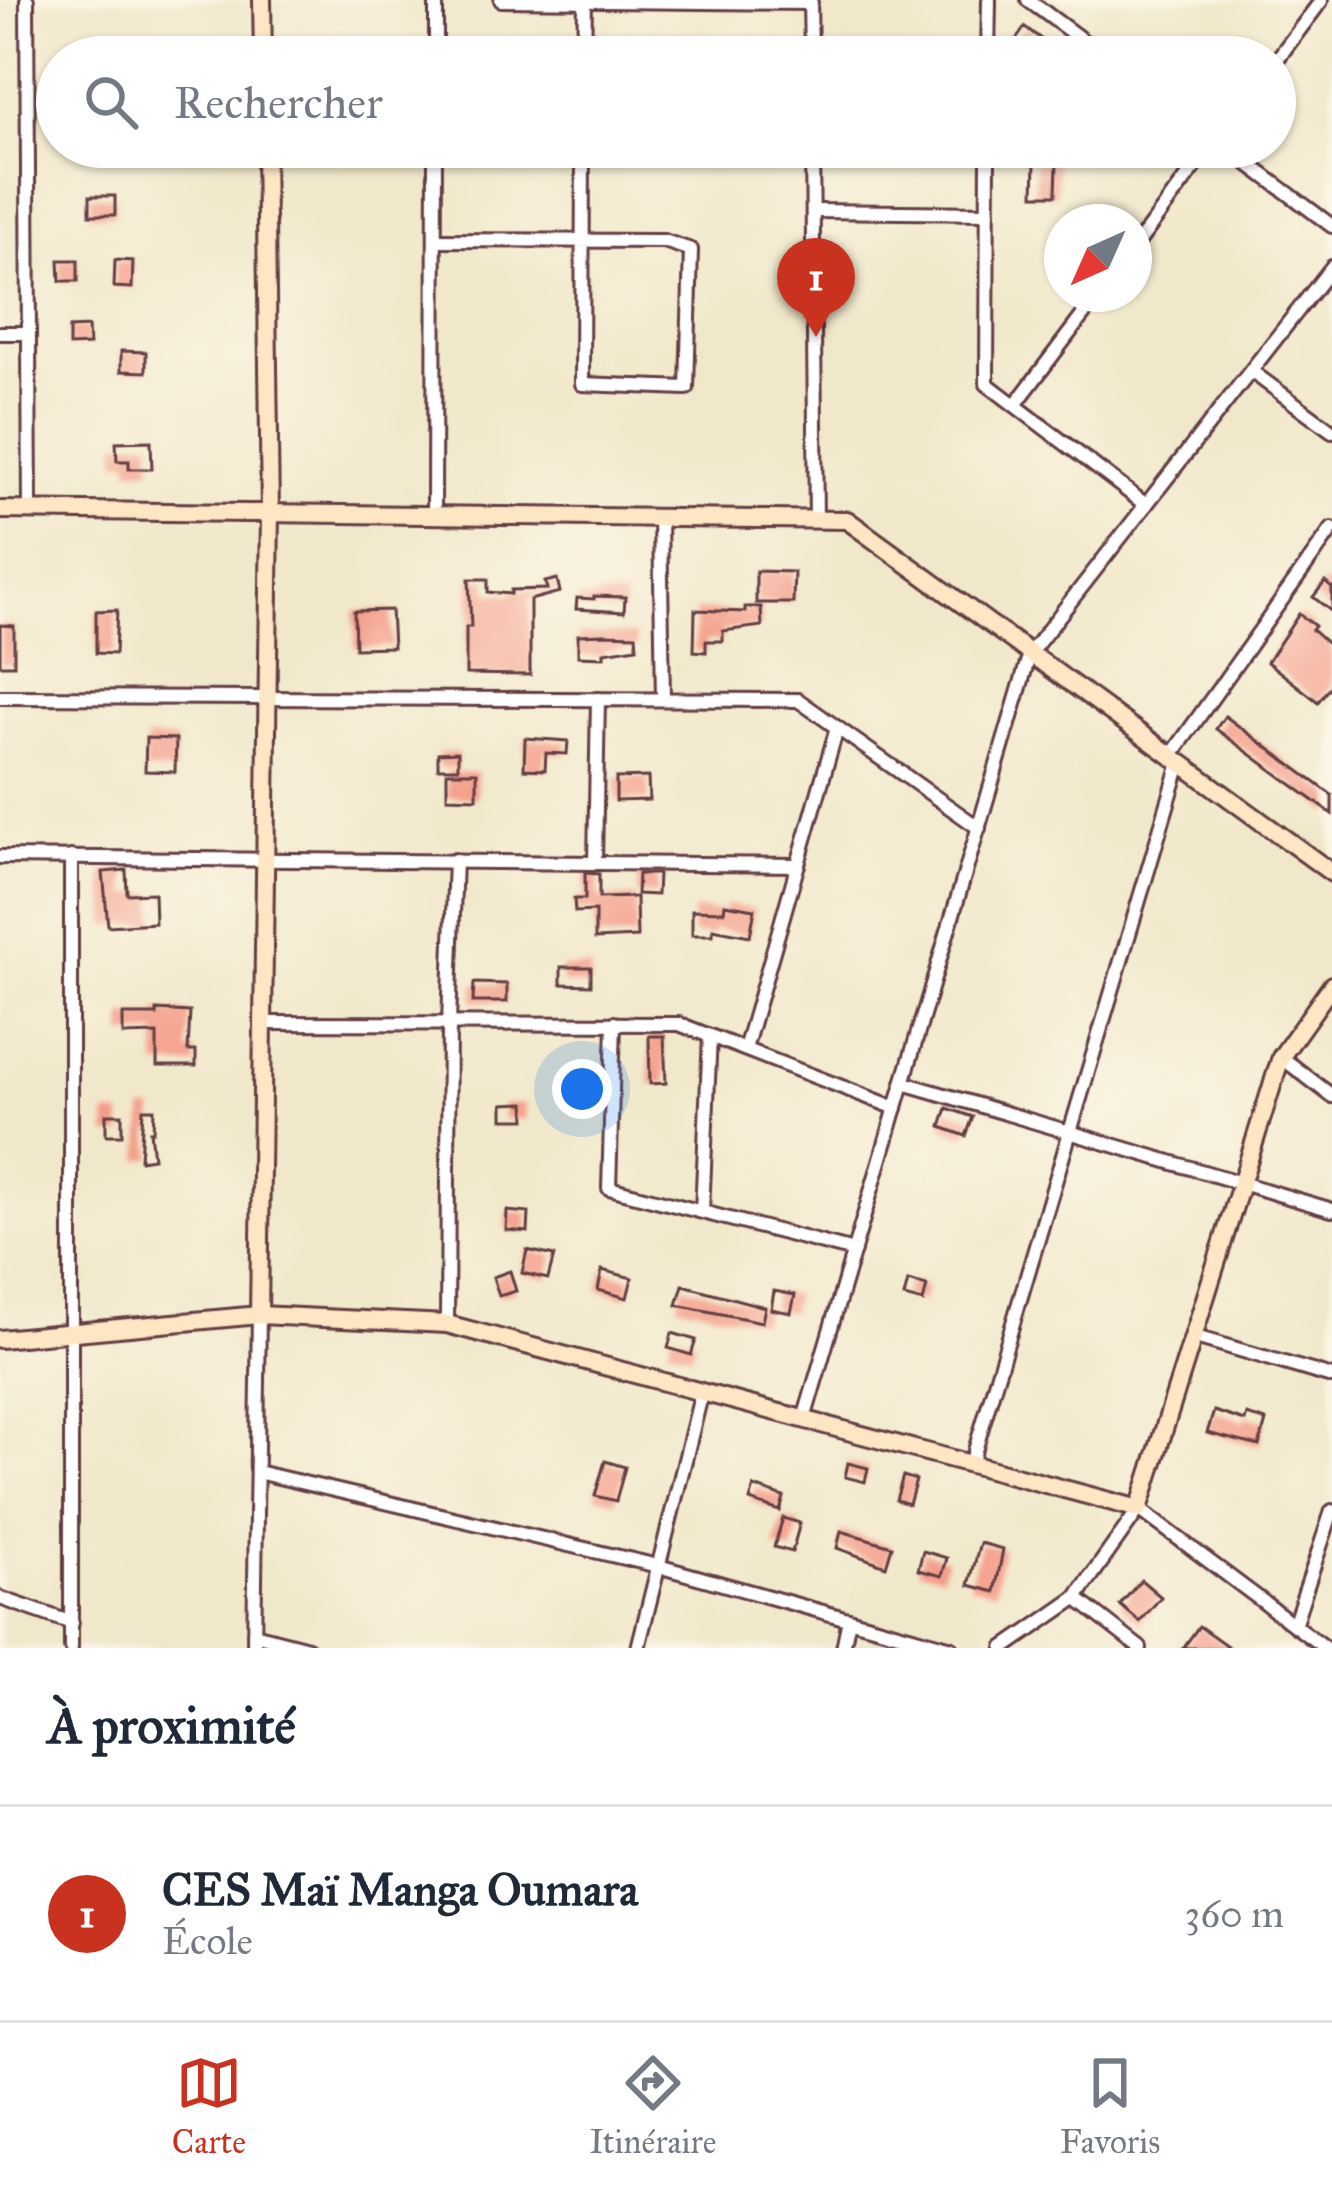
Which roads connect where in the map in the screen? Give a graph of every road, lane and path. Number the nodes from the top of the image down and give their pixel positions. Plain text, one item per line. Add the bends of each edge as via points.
1 (27, 0) edge
2 (262, 0) edge
3 (436, 0) edge
4 (501, 0) edge
5 (989, 0) edge
6 (1028, 0) edge
7 (1321, 0) edge
8 (585, 1) edge
9 (811, 1) edge
10 (1332, 9) edge
11 (263, 36) edge
12 (436, 36) edge
13 (584, 36) edge
14 (811, 36) edge
15 (988, 36) edge
16 (1077, 36) edge
17 (1294, 36) edge
18 (265, 168) edge
19 (436, 168) edge
20 (584, 168) edge
21 (812, 168) edge
22 (988, 168) edge
23 (1194, 168) edge
24 (1254, 168) edge
25 (813, 211) junction
26 (988, 213) junction
27 (1152, 224) edge
28 (1332, 226) edge
29 (435, 240) junction
30 (582, 241) junction
31 (1332, 267) edge
32 (1085, 312) edge
33 (0, 333) edge
34 (29, 333) junction
35 (1251, 371) junction
36 (1015, 405) junction
37 (1332, 431) edge
38 (1146, 505) junction
39 (0, 510) edge
40 (30, 510) junction
41 (270, 513) junction
42 (434, 515) junction
43 (660, 518) junction
44 (816, 520) junction
45 (1332, 529) edge
46 (1030, 653) junction
47 (268, 696) junction
48 (0, 697) edge
49 (598, 699) junction
50 (663, 699) junction
51 (837, 728) junction
52 (1176, 759) junction
53 (979, 828) junction
54 (0, 856) edge
55 (71, 857) junction
56 (266, 857) junction
57 (455, 860) junction
58 (595, 862) junction
59 (798, 866) junction
60 (1332, 873) edge
61 (1332, 985) edge
62 (263, 1023) junction
63 (448, 1023) junction
64 (614, 1023) junction
65 (710, 1036) junction
66 (745, 1049) junction
67 (1281, 1057) junction
68 (904, 1083) junction
69 (1332, 1096) edge
70 (896, 1108) junction
71 (1070, 1132) junction
72 (1240, 1182) junction
73 (1332, 1210) edge
74 (702, 1211) junction
75 (854, 1251) junction
76 (259, 1315) junction
77 (447, 1324) junction
78 (71, 1332) junction
79 (1192, 1336) junction
80 (0, 1339) edge
81 (1332, 1377) edge
82 (702, 1392) junction
83 (804, 1420) junction
84 (971, 1464) junction
85 (256, 1472) junction
86 (1139, 1509) junction
87 (1332, 1511) edge
88 (658, 1566) junction
89 (0, 1598) edge
90 (1076, 1598) junction
91 (849, 1619) junction
92 (72, 1623) junction
93 (1294, 1625) junction
94 (254, 1641) edge
95 (71, 1648) edge
96 (308, 1648) edge
97 (638, 1648) edge
98 (843, 1648) edge
99 (952, 1648) edge
100 (1004, 1648) edge
101 (1140, 1648) edge
102 (1325, 1648) edge

1 - 34 street
2 - 11 street
3 - 12 street
4 - 8 street
5 - 15 street
6 - 16 street
7 - 10 street
7 - 17 street
8 - 9 street
8 - 13 street
9 - 14 street
18 - 41 street
19 - 29 street
20 - 30 street
21 - 25 street
22 - 26 street
23 - 27 street
24 - 28 street
25 - 26 street
25 - 44 street
26 - 36 street via 987,384
29 - 30 street
29 - 42 street
30 - 30 street via 664,241 692,250 687,388 581,384
31 - 35 street
32 - 36 street
33 - 34 street
34 - 40 street
35 - 37 street
35 - 38 street
36 - 38 street
38 - 46 street
39 - 40 street
40 - 41 street
41 - 42 street
41 - 47 street
42 - 43 street
43 - 44 street
43 - 50 street
44 - 46 street via 847,520
45 - 52 street
46 - 52 street
46 - 53 street
47 - 48 street
47 - 49 street
47 - 56 street
49 - 50 street
49 - 58 street
50 - 51 street via 798,700
51 - 53 street
51 - 59 street
52 - 60 street
52 - 71 street
53 - 68 street
54 - 55 street
55 - 56 street
55 - 78 street
56 - 57 street
56 - 62 street
57 - 58 street
57 - 63 street
58 - 59 street
59 - 66 street
61 - 67 street
62 - 63 street
62 - 76 street
63 - 64 street
63 - 77 street
64 - 65 street via 679,1024
64 - 74 street via 609,1187
65 - 66 street
65 - 74 street
66 - 70 street
67 - 69 street
67 - 72 street
68 - 70 street
68 - 71 street
70 - 75 street
71 - 72 street
71 - 84 street
72 - 73 street
72 - 79 street
74 - 75 street
75 - 83 street
76 - 77 street
76 - 78 street
76 - 85 street
77 - 82 street
78 - 80 street
78 - 92 street
79 - 81 street
79 - 86 street
82 - 83 street
82 - 88 street
83 - 84 street
84 - 86 street
85 - 88 street
85 - 94 street
86 - 90 street
86 - 93 street
87 - 93 street
88 - 91 street
88 - 97 street
89 - 92 street
90 - 100 street
90 - 101 street
91 - 98 street
91 - 99 street
92 - 95 street
93 - 102 street
94 - 96 street

